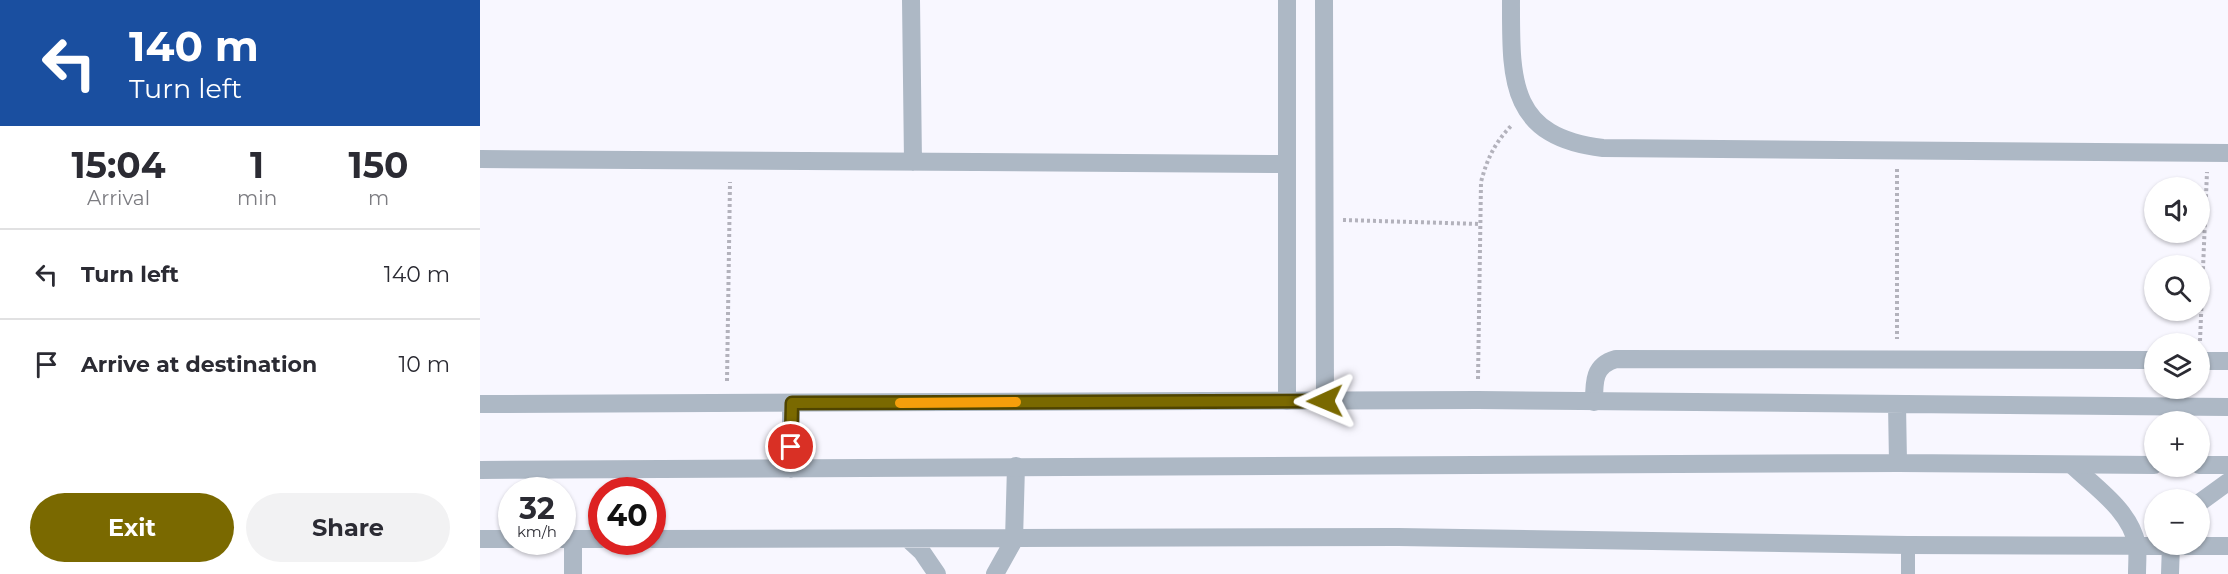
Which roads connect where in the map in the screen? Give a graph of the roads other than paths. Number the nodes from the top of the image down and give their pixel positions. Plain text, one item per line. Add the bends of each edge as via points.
1 (911, 0) edge
2 (1287, 0) edge
3 (1324, 0) edge
4 (1511, 0) edge
5 (2228, 153) edge
6 (480, 159) edge
7 (913, 162) junction
8 (1287, 164) junction
9 (2144, 360) edge
10 (2210, 361) edge
11 (2228, 361) edge
12 (1287, 401) junction
13 (1325, 401) junction
14 (1594, 402) junction
15 (792, 403) junction
16 (480, 404) edge
17 (1897, 404) junction
18 (2228, 407) edge
19 (1898, 463) junction
20 (2072, 465) junction
21 (2144, 465) edge
22 (2210, 465) edge
23 (2228, 465) edge
24 (1016, 466) junction
25 (480, 470) edge
26 (790, 470) junction
27 (2228, 482) edge
28 (2210, 495) edge
29 (480, 539) edge
30 (498, 539) edge
31 (666, 539) edge
32 (909, 540) junction
33 (1014, 540) junction
34 (1908, 545) junction
35 (2137, 546) junction
36 (2144, 546) edge
37 (2210, 546) edge
38 (2228, 546) edge
39 (570, 555) edge
40 (2170, 555) edge
41 (573, 574) edge
42 (937, 574) edge
43 (996, 574) edge
44 (1908, 574) edge
45 (2137, 574) edge
46 (2170, 574) edge

1 - 7 street
2 - 8 street
3 - 13 street
4 - 5 street via 1515,86 1528,113 1549,133 1575,145
6 - 7 street
7 - 8 street
8 - 12 street
9 - 14 street via 1616,359 1601,366 1596,374
10 - 11 street
12 - 13 street
12 - 15 street
13 - 14 street
14 - 17 street
15 - 16 street
15 - 26 street
17 - 18 street
17 - 19 street
19 - 20 street
19 - 24 street
20 - 21 street
20 - 35 street via 2115,505
22 - 23 street
24 - 26 street
24 - 33 street
25 - 26 street
27 - 28 street
29 - 30 street
31 - 32 street
32 - 33 street
32 - 42 street
33 - 34 street via 1398,537
33 - 43 street
34 - 35 street
34 - 44 lane
35 - 36 street
35 - 45 street
37 - 38 street
39 - 41 street
40 - 46 street

